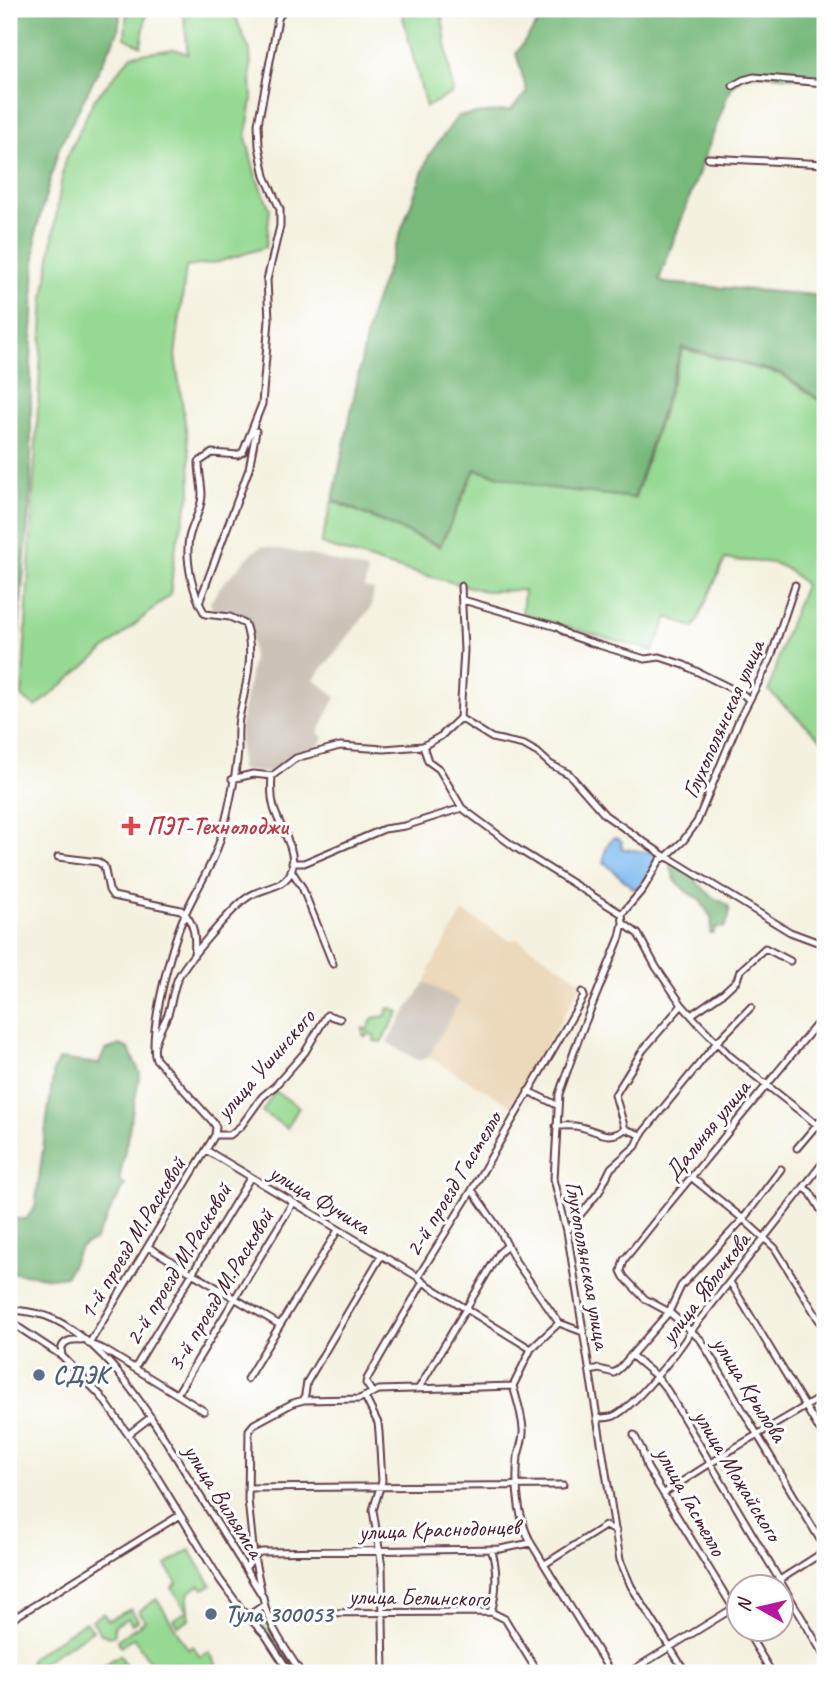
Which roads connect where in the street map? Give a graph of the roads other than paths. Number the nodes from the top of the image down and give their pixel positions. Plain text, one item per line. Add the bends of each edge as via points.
1 (283, 9) edge
2 (825, 83) edge
3 (733, 86) dead end
4 (708, 158) dead end
5 (825, 164) edge
6 (258, 418) junction
7 (795, 585) dead end
8 (461, 586) dead end
9 (463, 600) junction
10 (199, 603) junction
11 (749, 700) junction
12 (460, 718) junction
13 (421, 746) junction
14 (272, 776) junction
15 (232, 779) junction
16 (462, 808) junction
17 (58, 857) dead end
18 (663, 858) junction
19 (292, 866) junction
20 (283, 881) junction
21 (300, 883) junction
22 (185, 913) junction
23 (622, 914) junction
24 (623, 923) junction
25 (825, 945) edge
26 (194, 956) junction
27 (790, 961) dead end
28 (333, 964) dead end
29 (582, 992) dead end
30 (682, 1005) junction
31 (751, 1007) dead end
32 (825, 1014) edge
33 (691, 1015) junction
34 (340, 1019) dead end
35 (717, 1042) junction
36 (154, 1046) junction
37 (767, 1084) junction
38 (528, 1091) junction
39 (557, 1105) junction
40 (825, 1115) edge
41 (816, 1125) junction
42 (556, 1126) junction
43 (625, 1129) junction
44 (825, 1131) edge
45 (215, 1135) junction
46 (641, 1135) junction
47 (797, 1148) dead end
48 (206, 1150) junction
49 (825, 1160) edge
50 (781, 1169) dead end
51 (691, 1177) junction
52 (250, 1178) junction
53 (804, 1188) junction
54 (472, 1189) junction
55 (292, 1204) junction
56 (825, 1217) edge
57 (743, 1219) junction
58 (338, 1230) junction
59 (566, 1231) junction
60 (765, 1238) junction
61 (507, 1246) junction
62 (148, 1247) junction
63 (381, 1256) junction
64 (621, 1271) joint
65 (192, 1274) junction
66 (420, 1280) junction
67 (730, 1283) junction
68 (233, 1299) junction
69 (9, 1309) edge
70 (465, 1309) junction
71 (23, 1311) junction
72 (669, 1312) junction
73 (11, 1317) edge
74 (559, 1323) junction
75 (280, 1325) junction
76 (825, 1330) edge
77 (691, 1331) junction
78 (583, 1332) junction
79 (86, 1342) junction
80 (531, 1349) junction
81 (631, 1355) junction
82 (62, 1356) junction
83 (135, 1368) junction
84 (590, 1371) junction
85 (656, 1376) junction
86 (247, 1379) dead end
87 (513, 1386) junction
88 (419, 1388) junction
89 (372, 1392) junction
90 (177, 1394) junction
91 (825, 1395) edge
92 (365, 1397) junction
93 (304, 1400) junction
94 (805, 1407) junction
95 (204, 1410) dead end
96 (151, 1417) junction
97 (597, 1418) junction
98 (128, 1434) junction
99 (759, 1434) junction
100 (634, 1435) dead end
101 (825, 1439) edge
102 (711, 1464) junction
103 (517, 1484) junction
104 (564, 1485) dead end
105 (248, 1488) junction
106 (379, 1488) junction
107 (664, 1493) junction
108 (180, 1515) junction
109 (615, 1531) junction
110 (531, 1543) junction
111 (380, 1549) junction
112 (491, 1549) junction
113 (825, 1549) edge
114 (254, 1557) junction
115 (545, 1564) junction
116 (245, 1569) junction
117 (777, 1574) edge
118 (788, 1574) edge
119 (726, 1596) edge
120 (263, 1597) junction
121 (264, 1605) junction
122 (796, 1607) edge
123 (491, 1612) junction
124 (726, 1612) edge
125 (382, 1614) junction
126 (248, 1616) junction
127 (269, 1617) junction
128 (9, 1621) edge
129 (755, 1644) edge
130 (670, 1648) junction
131 (825, 1657) edge
132 (290, 1673) edge
133 (301, 1673) edge
134 (384, 1673) edge
135 (538, 1673) edge
136 (611, 1673) edge
137 (628, 1673) edge
138 (686, 1673) edge
139 (772, 1673) edge

1 - 6 street via 258,124 265,176 281,217 267,280 269,330
2 - 3 street via 754,77
4 - 5 street
6 - 10 street via 249,469
6 - 10 street via 243,452 212,453 199,462 202,496 188,557
7 - 11 street, Глухополянская улица via 770,660
8 - 9 street
9 - 11 street via 645,659 672,661
9 - 12 street
10 - 15 street via 205,614 245,624 249,636
11 - 18 street, Глухополянская улица via 697,822
12 - 13 street via 441,736
12 - 18 street via 492,738 524,745 569,774 606,816
13 - 14 street via 340,746 296,758
13 - 16 street
14 - 15 street
14 - 19 street via 274,810
15 - 22 street via 215,854
16 - 19 street via 384,829
16 - 23 street via 516,848
17 - 22 street via 104,866 113,896
18 - 23 street, Глухополянская улица
18 - 25 street via 790,932
19 - 20 street
19 - 21 street
20 - 21 street
20 - 26 street via 248,897
21 - 28 street
22 - 26 street via 193,926
22 - 36 street via 172,953
23 - 24 street, Глухополянская улица
24 - 30 street via 638,934
24 - 39 street, Глухополянская улица
26 - 36 street via 176,982
27 - 33 street via 765,948 723,993
29 - 38 street, 2-й проезд Гастелло via 584,996
30 - 33 street
30 - 43 street via 643,1050 615,1095
31 - 35 street
32 - 37 street, Дальняя улица
33 - 35 street
34 - 45 street, улица Ушинского via 327,1016 305,1052 240,1126 230,1135
35 - 37 street
35 - 46 street
36 - 45 street, улица Ушинского via 156,1059 213,1122
37 - 41 street
37 - 51 street, Дальняя улица
38 - 39 street
38 - 54 street, 2-й проезд Гастелло
39 - 42 street, Глухополянская улица
40 - 41 street
41 - 44 street
41 - 47 street
42 - 43 street via 581,1127 608,1136
42 - 59 street, Глухополянская улица via 554,1179
43 - 46 street
45 - 48 street, улица Ушинского
46 - 59 street
48 - 52 street, улица Фучика
48 - 62 street, 1-й проезд М.Расковой
49 - 53 street, улица Яблочкова
50 - 57 street, улица Яблочкова
51 - 57 street
51 - 64 street, Дальняя улица via 624,1260
52 - 55 street, улица Фучика
52 - 65 street, 2-й проезд М.Расковой
53 - 56 street
53 - 60 street, улица Яблочкова
54 - 61 street
54 - 66 street, 2-й проезд Гастелло
55 - 58 street, улица Фучика
55 - 68 street, 3-й проезд М.Расковой
57 - 60 street
57 - 72 street, улица Яблочкова via 681,1286
58 - 63 street, улица Фучика
58 - 75 street
59 - 78 street, Глухополянская улица
60 - 67 street, улица Яблочкова
60 - 76 street
61 - 70 street
61 - 74 street
62 - 65 street
62 - 79 street, 1-й проезд М.Расковой
63 - 66 street, улица Фучика
63 - 93 street via 307,1382
64 - 72 street, улица Крылова via 645,1299
65 - 68 street
65 - 83 street, 2-й проезд М.Расковой
66 - 70 street, улица Фучика
66 - 89 street, 2-й проезд Гастелло via 367,1379
67 - 77 street, улица Яблочкова
67 - 94 street
68 - 75 street
68 - 90 street, 3-й проезд М.Расковой
69 - 71 street, улица Вильямса
70 - 80 street, улица Фучика
70 - 88 street
71 - 73 street
71 - 79 street, улица Вильямса via 47,1317
72 - 77 street, улица Крылова
72 - 81 street, улица Яблочкова
73 - 82 street, улица Вильямса via 18,1327
74 - 78 street
74 - 80 street
75 - 86 street
77 - 85 street, улица Яблочкова
77 - 99 street, улица Крылова
78 - 84 street, Глухополянская улица
79 - 82 street via 70,1339 62,1347
79 - 83 street
79 - 96 street, улица Вильямса
80 - 87 street
81 - 84 street, улица Яблочкова via 614,1373
81 - 85 street, улица Можайского
82 - 98 street, улица Вильямса via 101,1396
83 - 90 street
84 - 97 street, Глухополянская улица
85 - 97 street, улица Яблочкова via 612,1417
85 - 102 street, улица Можайского
87 - 88 street
87 - 103 street via 524,1432
88 - 89 street
89 - 92 street
90 - 95 street
91 - 94 street
92 - 93 street
92 - 106 street via 378,1423
93 - 105 street via 281,1408 249,1430
94 - 99 street
94 - 101 street
96 - 98 street
96 - 116 street, улица Вильямса
97 - 109 street, Глухополянская улица
98 - 108 street, улица Вильямса
99 - 102 street
99 - 113 street, улица Крылова
100 - 107 street, улица Гастелло
102 - 107 street
102 - 117 street, улица Можайского
103 - 104 street
103 - 106 street
103 - 110 street via 520,1518
105 - 106 street
105 - 114 street
106 - 111 street via 373,1510
107 - 119 street, улица Гастелло
108 - 126 street, улица Вильямса
108 - 128 street
109 - 115 street via 605,1526
109 - 130 street, Глухополянская улица via 631,1586
110 - 112 street, улица Краснодонцев
110 - 115 street, улица Краснодонцев
111 - 112 street, улица Краснодонцев
111 - 114 street, улица Краснодонцев via 262,1552
111 - 125 street
112 - 123 street via 495,1600
113 - 118 street
114 - 116 street
114 - 120 street
115 - 136 street, улица Краснодонцев
116 - 120 street, улица Вильямса
120 - 121 street, улица Вильямса
121 - 126 street
121 - 127 street, улица Вильямса
122 - 131 street, улица Можайского
123 - 125 street, улица Белинского
123 - 135 street, улица Белинского via 505,1619
124 - 130 street
125 - 127 street, улица Белинского
125 - 134 street
126 - 132 street, улица Вильямса
127 - 133 street, улица Вильямса
129 - 139 street
130 - 137 street
130 - 138 street, Глухополянская улица

